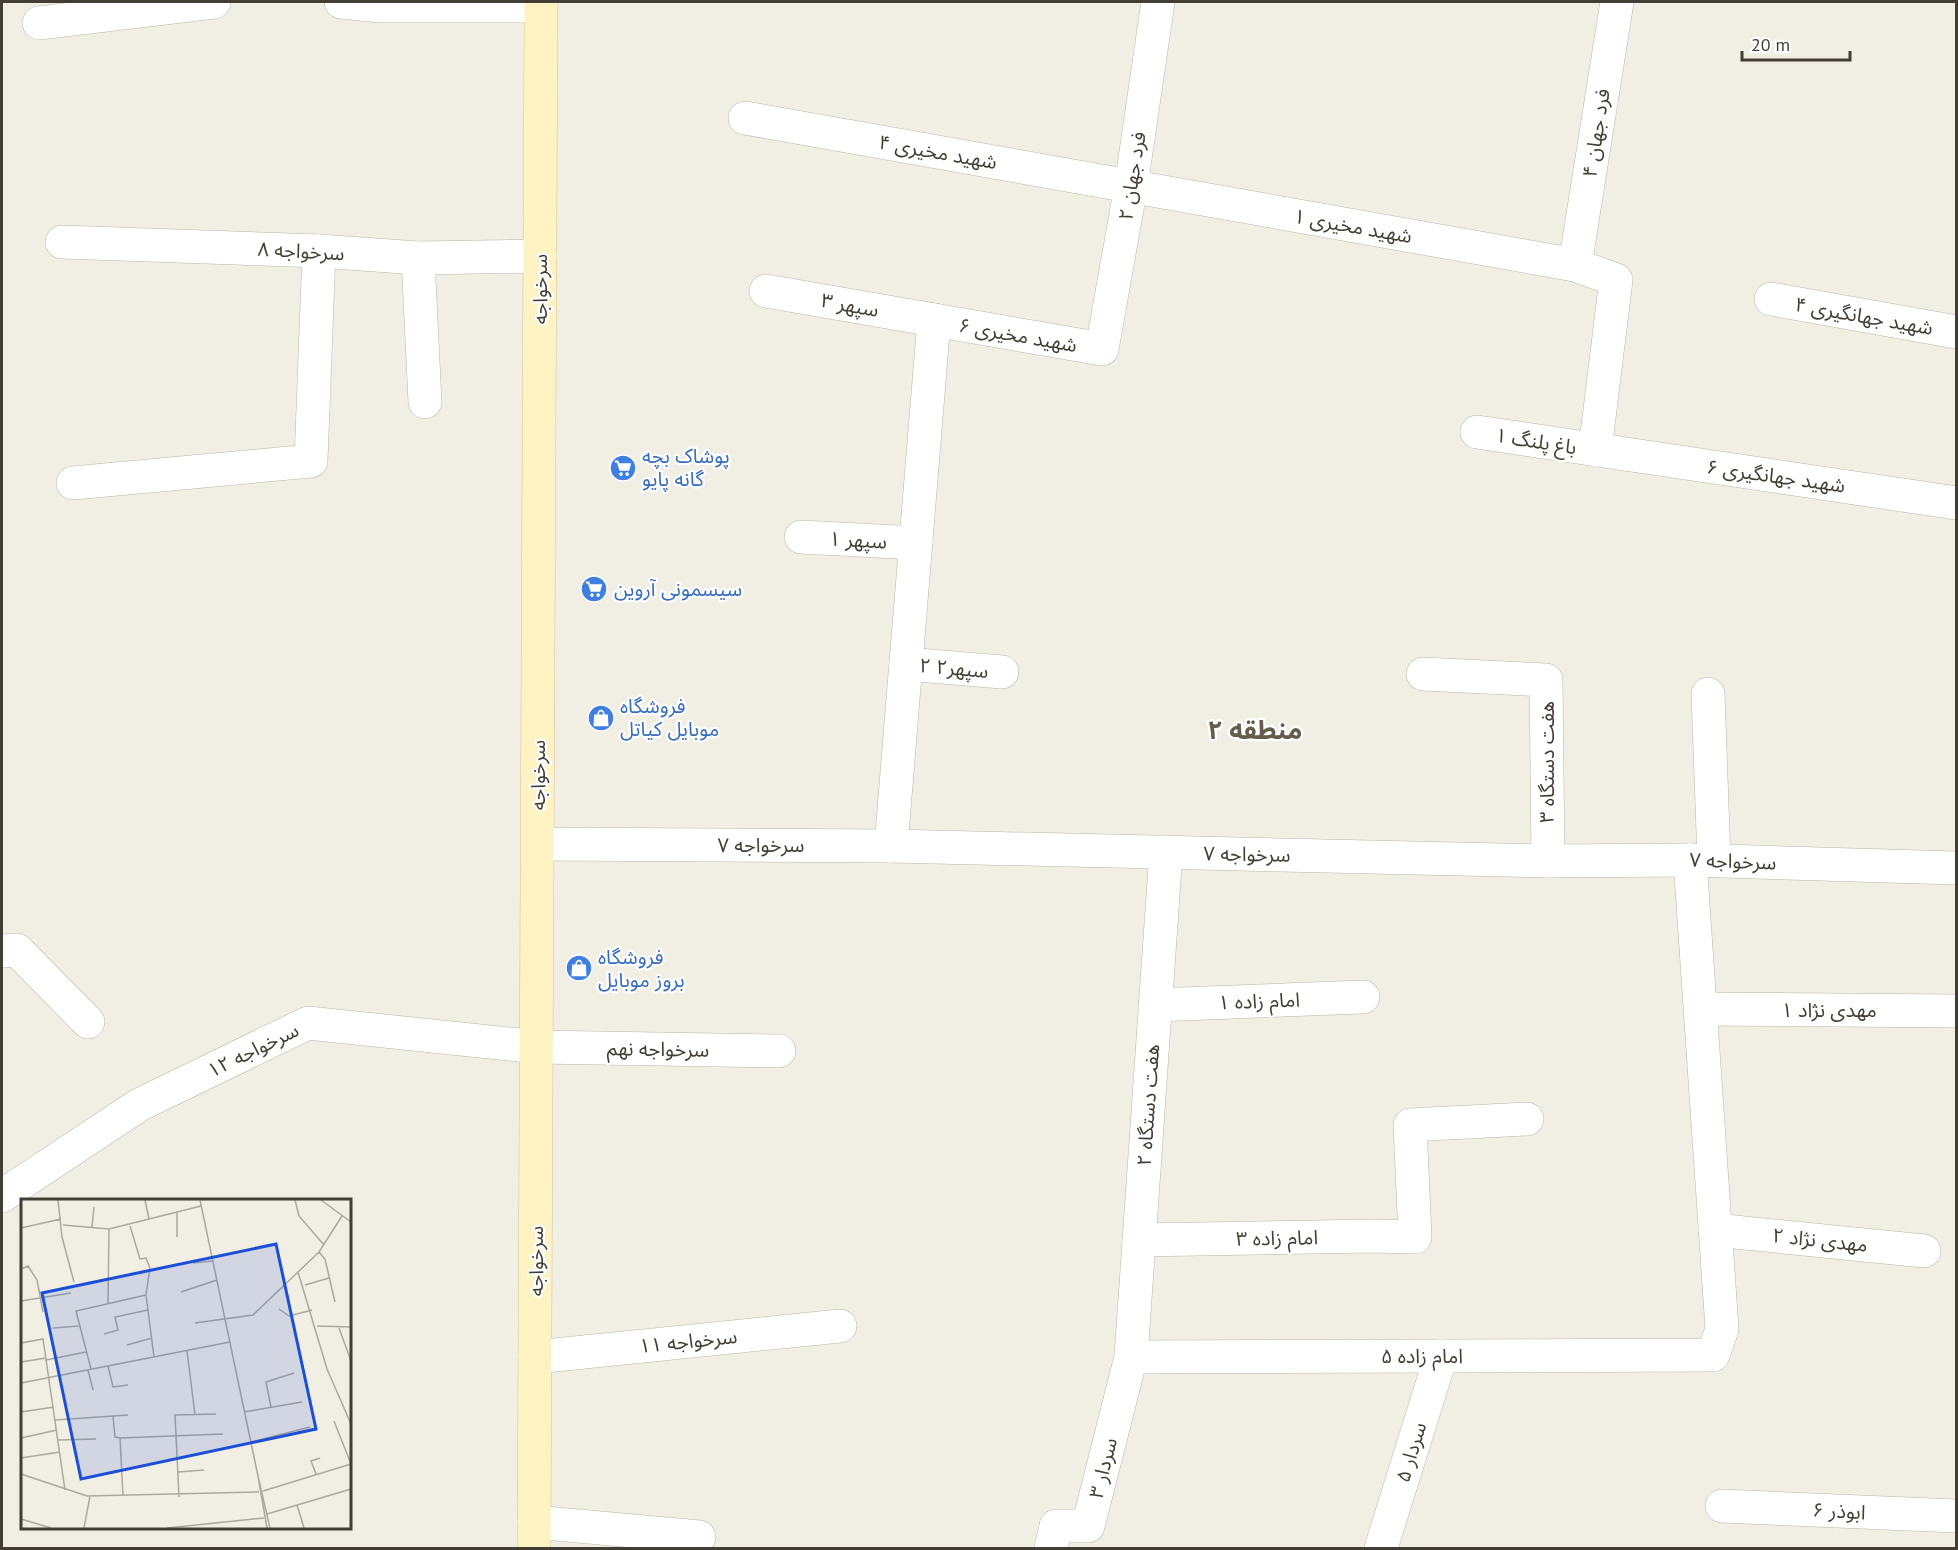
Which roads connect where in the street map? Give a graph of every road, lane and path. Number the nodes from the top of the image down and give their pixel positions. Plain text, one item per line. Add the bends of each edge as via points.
1 (214, 2) edge
2 (341, 2) edge
3 (1158, 2) edge
4 (1617, 2) edge
5 (542, 4) edge
6 (39, 23) dead end
7 (745, 118) dead end
8 (1131, 186) junction
9 (62, 242) dead end
10 (319, 251) junction
11 (540, 256) junction
12 (418, 258) junction
13 (1575, 265) junction
14 (766, 291) dead end
15 (1771, 299) dead end
16 (934, 320) junction
17 (1956, 332) edge
18 (1102, 349) joint
19 (425, 402) dead end
20 (1477, 432) dead end
21 (1595, 450) junction
22 (73, 483) dead end
23 (1956, 503) edge
24 (801, 537) dead end
25 (916, 543) junction
26 (906, 664) junction
27 (1002, 672) dead end
28 (1423, 674) dead end
29 (1708, 694) dead end
30 (538, 844) junction
31 (891, 846) junction
32 (1166, 852) junction
33 (1702, 860) junction
34 (1548, 861) junction
35 (1956, 868) edge
36 (2, 951) edge
37 (1363, 997) dead end
38 (1155, 1005) junction
39 (1701, 1009) junction
40 (1956, 1011) edge
41 (88, 1022) dead end
42 (537, 1047) junction
43 (779, 1051) dead end
44 (1527, 1119) dead end
45 (2, 1196) edge
46 (1715, 1230) junction
47 (1139, 1240) junction
48 (1924, 1251) dead end
49 (840, 1326) dead end
50 (1441, 1356) junction
51 (536, 1357) junction
52 (1131, 1357) junction
53 (1722, 1506) dead end
54 (1956, 1516) edge
55 (534, 1535) edge
56 (699, 1537) dead end
57 (1051, 1548) edge
58 (1381, 1548) edge

1 - 6 street
2 - 5 street via 381,6
3 - 8 street, ۲ فرد جهان
4 - 13 street, ۴ فرد جهان
5 - 11 main road, سرخواجه
7 - 8 street, ۴ شهید مخیری
8 - 13 street, شهید مخیری ۱
8 - 18 street, ۲ فرد جهان
9 - 10 street, ۸ سرخواجه
10 - 12 street, ۸ سرخواجه
10 - 22 street via 311,461
11 - 12 street, ۸ سرخواجه
11 - 30 main road, سرخواجه
12 - 19 street
13 - 21 street, شهید مخیری ۱ via 1616,280
14 - 16 street, ۳ سپهر
15 - 17 street, ۴ شهید جهانگیری
16 - 18 street, شهید مخیری ۶
16 - 25 street
20 - 21 street, ۱ باغ پلنگ
21 - 23 street, ۶ شهید جهانگیری
24 - 25 street, ۱ سپهر
25 - 26 street
26 - 27 street, ۲ سپهر۲
26 - 31 street
28 - 34 street, ۳ هفت دستگاه via 1546,680
29 - 33 street
30 - 31 street, سرخواجه ۷
30 - 42 main road, سرخواجه
31 - 32 street, سرخواجه ۷
32 - 34 street, سرخواجه ۷
32 - 38 street, هفت دستگاه ۲
33 - 34 street, سرخواجه ۷
33 - 35 street, سرخواجه ۷
33 - 39 street
36 - 41 street via 17,950
37 - 38 street, ۱ امام زاده
38 - 47 street, هفت دستگاه ۲
39 - 40 street, ۱ مهدی نژاد
39 - 46 street
42 - 43 street, سرخواجه نهم
42 - 45 street, ۱۲ سرخواجه via 308,1023 139,1105
42 - 51 main road, سرخواجه
44 - 47 street, ۳ امام زاده via 1410,1125 1415,1237
46 - 48 street, ۲ مهدی نژاد
46 - 50 street, ۵ امام زاده via 1722,1329 1713,1355
47 - 52 street, هفت دستگاه ۲
49 - 51 street, ۱۱ سرخواجه
50 - 52 street, ۵ امام زاده
50 - 58 street, ۵ سردار
51 - 55 main road, سرخواجه
52 - 57 street, ۳ سردار via 1088,1526 1056,1526
53 - 54 street, ابوذر ۶
55 - 56 street

